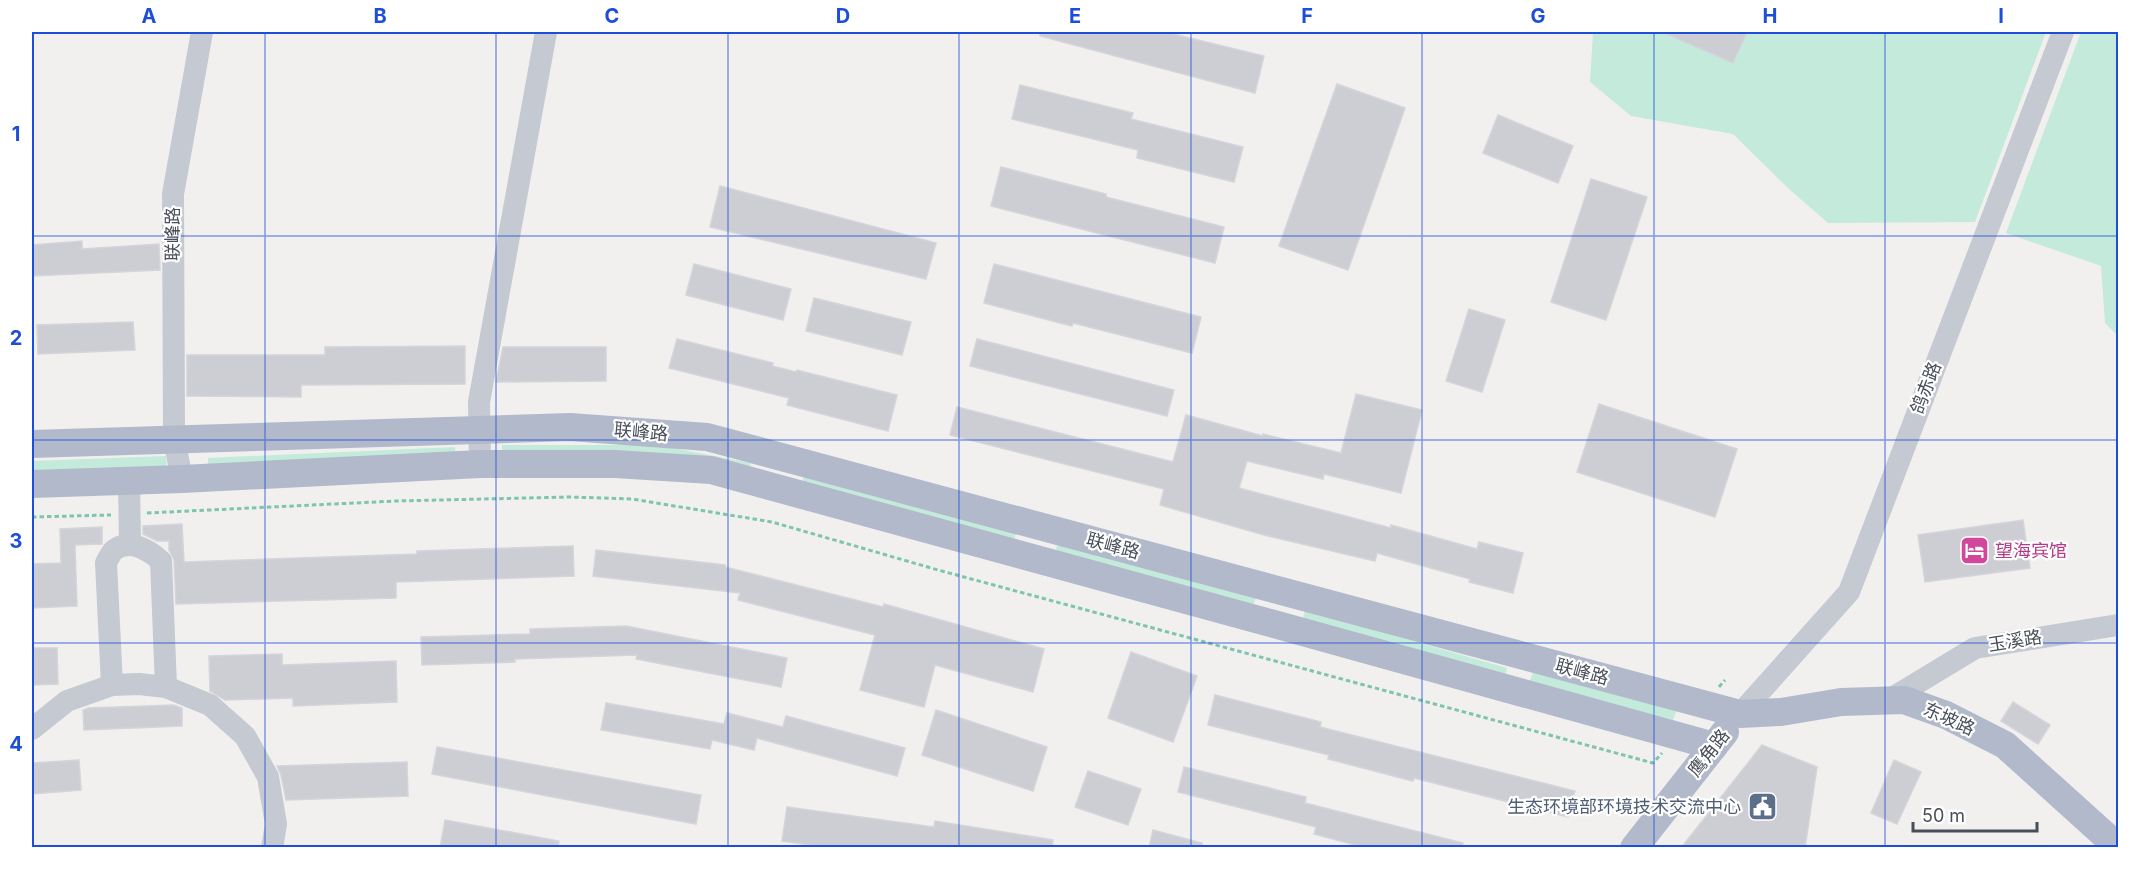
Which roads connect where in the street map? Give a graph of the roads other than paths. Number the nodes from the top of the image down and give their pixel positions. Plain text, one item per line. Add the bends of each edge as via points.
1 (202, 32) edge
2 (546, 32) edge
3 (2063, 32) edge
4 (479, 431) junction
5 (174, 440) junction
6 (32, 444) edge
7 (480, 464) junction
8 (182, 479) junction
9 (129, 481) junction
10 (32, 484) edge
11 (130, 544) junction
12 (2118, 625) edge
13 (112, 686) junction
14 (166, 687) junction
15 (1889, 700) junction
16 (1740, 714) junction
17 (32, 729) edge
18 (1714, 746) junction
19 (2118, 847) edge
20 (272, 848) edge
21 (1634, 848) edge

1 - 5 street, 联峰路 via 173,194
2 - 4 street via 479,402
3 - 16 street, 鸽赤路 via 1849,592
4 - 5 main road, 联峰路
4 - 7 street
4 - 16 main road, 联峰路 via 570,427 707,438
5 - 6 main road, 联峰路
5 - 8 street, 联峰路
7 - 8 main road, 联峰路
7 - 18 main road, 联峰路 via 615,464 711,471
8 - 9 main road, 联峰路
9 - 10 main road, 联峰路
9 - 11 street
11 - 13 street via 114,550 106,563
11 - 14 street via 149,550 161,561
12 - 15 street, 玉溪路 via 1975,648
13 - 14 street
13 - 17 street via 67,701
14 - 20 street via 210,705 245,736 268,777 276,824
15 - 16 main road, 东坡路
15 - 19 main road, 东坡路 via 1904,700 1946,715 2005,745
16 - 18 main road, 鹰角路
18 - 21 main road, 鹰角路

